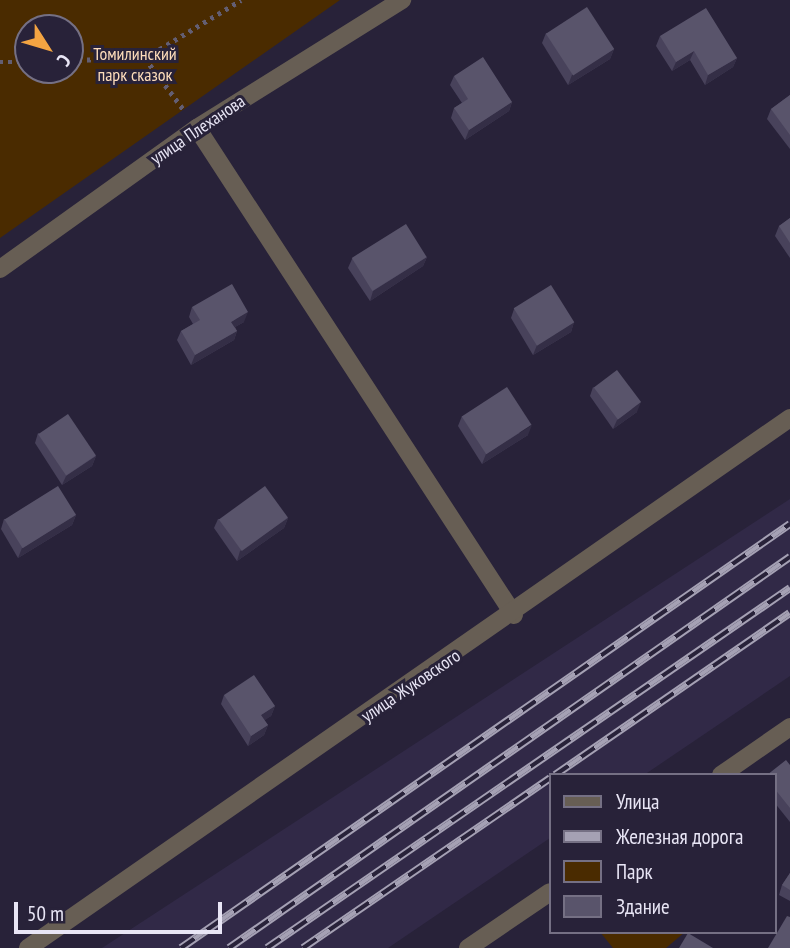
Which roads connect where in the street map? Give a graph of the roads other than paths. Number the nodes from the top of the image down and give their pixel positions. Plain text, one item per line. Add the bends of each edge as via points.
1 (402, 0) edge
2 (197, 128) junction
3 (0, 269) edge
4 (790, 418) edge
5 (514, 615) junction
6 (790, 727) edge
7 (724, 773) edge
8 (548, 893) edge
9 (28, 948) edge
10 (468, 948) edge

1 - 2 street, улица Плеханова
2 - 3 street, улица Плеханова
2 - 5 street
4 - 5 street, улица Жуковского
5 - 9 street, улица Жуковского
6 - 7 street
8 - 10 street

